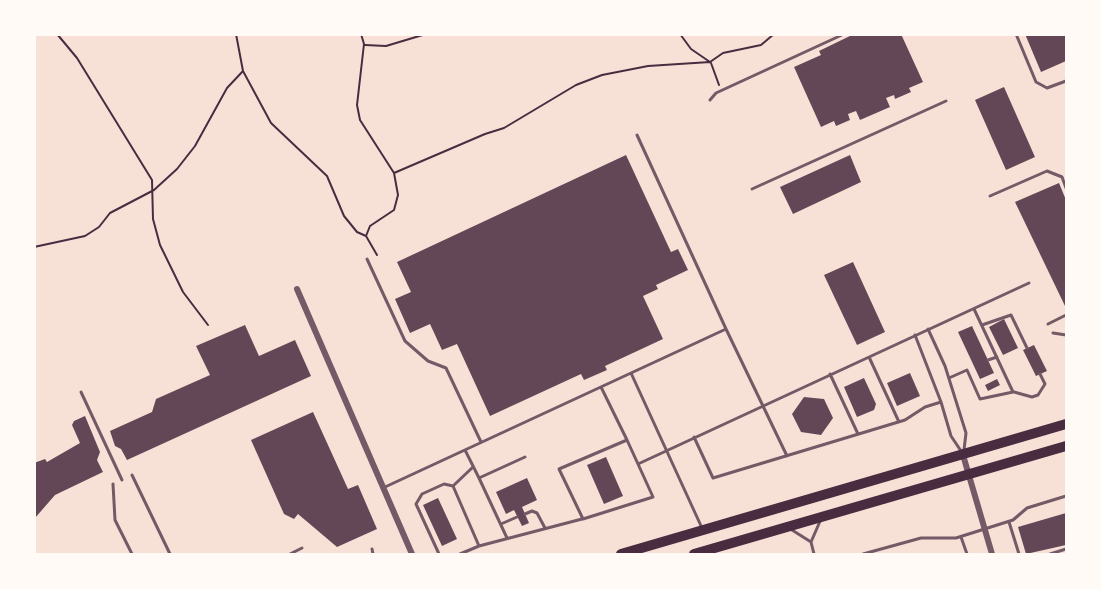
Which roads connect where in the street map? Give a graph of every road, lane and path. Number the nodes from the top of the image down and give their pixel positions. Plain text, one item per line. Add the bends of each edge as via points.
1 (57, 34) edge
2 (236, 34) edge
3 (362, 34) edge
4 (426, 34) edge
5 (680, 34) edge
6 (774, 34) edge
7 (844, 34) edge
8 (1016, 34) edge
9 (364, 44) junction
10 (711, 62) junction
11 (243, 71) junction
12 (1066, 81) edge
13 (721, 91) junction
14 (710, 100) dead end
15 (946, 101) dead end
16 (637, 135) dead end
17 (394, 172) junction
18 (1066, 188) edge
19 (752, 189) dead end
20 (154, 190) junction
21 (990, 196) dead end
22 (366, 236) junction
23 (34, 247) edge
24 (377, 255) dead end
25 (368, 259) dead end
26 (1029, 283) dead end
27 (297, 289) dead end
28 (974, 309) junction
29 (1066, 315) edge
30 (1048, 324) dead end
31 (208, 325) dead end
32 (982, 326) junction
33 (726, 329) junction
34 (928, 329) junction
35 (1053, 333) dead end
36 (915, 335) junction
37 (1066, 335) edge
38 (1027, 348) dead end
39 (869, 357) junction
40 (997, 357) junction
41 (988, 360) dead end
42 (974, 367) dead end
43 (967, 370) junction
44 (630, 373) junction
45 (830, 374) junction
46 (1040, 374) dead end
47 (949, 378) junction
48 (601, 387) junction
49 (81, 392) dead end
50 (1013, 392) junction
51 (942, 402) junction
52 (762, 406) junction
53 (899, 422) junction
54 (1066, 424) edge
55 (858, 434) junction
56 (694, 437) junction
57 (627, 440) junction
58 (481, 442) junction
59 (1066, 446) edge
60 (465, 450) junction
61 (666, 450) junction
62 (963, 455) junction
63 (787, 456) junction
64 (525, 457) dead end
65 (638, 464) junction
66 (473, 467) junction
67 (132, 475) dead end
68 (969, 475) junction
69 (479, 478) junction
70 (122, 480) dead end
71 (113, 484) dead end
72 (453, 486) junction
73 (383, 487) junction
74 (1066, 496) edge
75 (525, 514) dead end
76 (517, 517) dead end
77 (822, 518) junction
78 (583, 519) junction
79 (1009, 522) junction
80 (501, 524) junction
81 (788, 527) junction
82 (545, 528) junction
83 (985, 529) junction
84 (703, 530) junction
85 (961, 537) junction
86 (507, 538) junction
87 (811, 542) junction
88 (479, 546) junction
89 (302, 548) dead end
90 (372, 549) dead end
91 (1066, 549) edge
92 (132, 555) edge
93 (170, 555) edge
94 (290, 555) edge
95 (374, 555) edge
96 (412, 555) edge
97 (439, 555) edge
98 (460, 555) edge
99 (621, 555) edge
100 (694, 555) edge
101 (814, 555) edge
102 (863, 555) edge
103 (967, 555) edge
104 (992, 555) edge
105 (1019, 555) edge
106 (1050, 555) edge

1 - 20 path via 118,123
2 - 11 path
3 - 9 path
4 - 9 path via 386,46
5 - 10 path via 691,49
6 - 10 path via 761,45 723,53
7 - 13 lane
8 - 12 lane via 1036,82 1051,88
9 - 17 path via 357,105 360,120
10 - 13 path
10 - 17 path via 648,66 602,75 576,85 504,128
11 - 20 path via 227,88 195,146
11 - 22 path via 271,123 327,176 344,216 357,232
13 - 14 lane
15 - 19 lane
16 - 33 lane
17 - 22 path via 398,195 394,210 370,226
18 - 21 lane via 1062,177 1047,171
20 - 23 path via 110,213 84,236
20 - 31 path via 153,219 160,246 183,292
22 - 24 path
25 - 58 lane via 405,341 428,361 446,368
26 - 28 lane
27 - 73 street
28 - 32 lane
28 - 34 lane
29 - 30 lane
32 - 38 lane via 1011,315
32 - 40 lane
33 - 44 lane
33 - 52 lane
34 - 36 lane
34 - 47 lane
35 - 37 lane
36 - 39 lane
36 - 51 lane
39 - 45 lane
39 - 53 lane
40 - 41 lane
40 - 50 lane
42 - 43 lane
43 - 47 lane
43 - 50 lane via 980,399
44 - 48 lane
44 - 61 lane
45 - 52 lane
45 - 55 lane
46 - 50 lane via 1045,384 1038,395
47 - 62 lane via 966,432
48 - 57 lane
48 - 58 lane
49 - 70 lane
51 - 53 lane
51 - 62 lane via 951,436
52 - 56 lane
52 - 63 lane
53 - 55 lane
54 - 62 main road
55 - 63 lane
56 - 61 lane
56 - 63 lane via 712,478
57 - 65 lane
57 - 78 lane via 559,469
58 - 60 lane
59 - 68 main road
60 - 66 lane
60 - 73 lane
61 - 65 lane
61 - 84 lane
62 - 68 street
62 - 84 main road
64 - 69 lane
65 - 78 lane via 653,497
66 - 69 lane
66 - 72 lane
67 - 93 lane
68 - 77 main road
68 - 83 street
69 - 80 lane
71 - 92 lane via 114,520
72 - 88 lane
72 - 97 lane via 444,484 422,494 416,504
73 - 96 street
74 - 79 lane via 1027,508
75 - 82 lane via 537,513
76 - 80 lane
77 - 81 main road
77 - 87 lane
78 - 82 lane
79 - 83 lane
79 - 105 lane
80 - 86 lane
81 - 87 lane
81 - 100 main road
82 - 86 lane
83 - 85 lane
83 - 104 street
84 - 99 main road
85 - 102 lane via 921,538
85 - 103 lane
86 - 88 lane
87 - 101 lane
88 - 98 lane
89 - 94 lane
90 - 95 lane
91 - 106 lane

